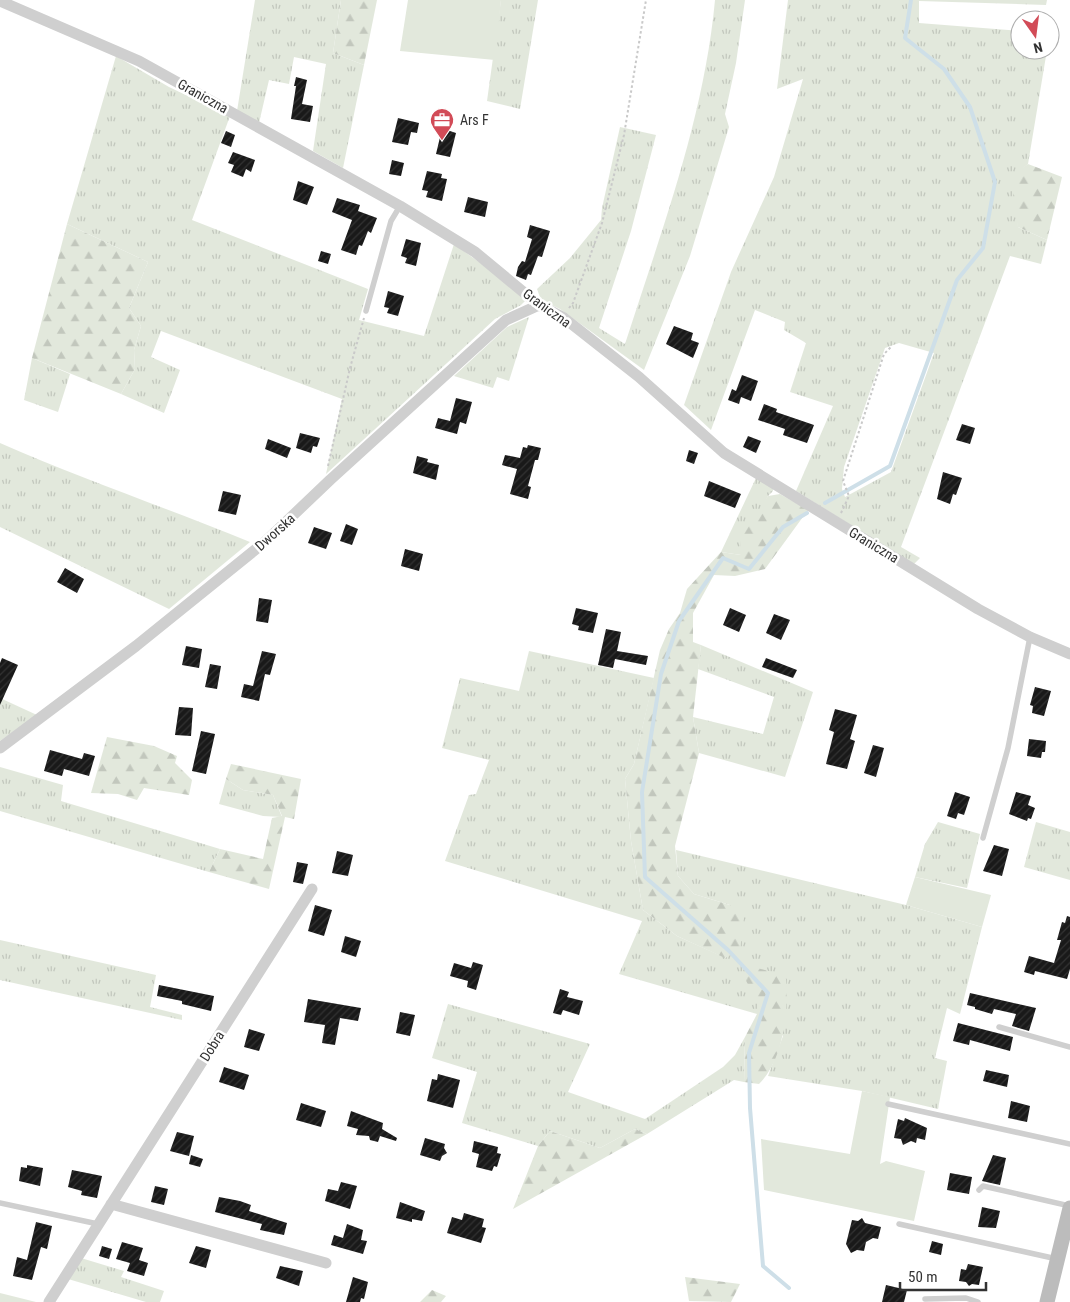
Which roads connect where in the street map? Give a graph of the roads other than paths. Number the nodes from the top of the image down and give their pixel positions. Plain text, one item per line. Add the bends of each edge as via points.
1 (0, 2) edge
2 (400, 206) junction
3 (539, 305) junction
4 (366, 311) road end
5 (1030, 637) junction
6 (1070, 654) edge
7 (0, 748) edge
8 (983, 838) dead end
9 (312, 889) dead end
10 (999, 1028) dead end
11 (1070, 1047) edge
12 (888, 1104) dead end
13 (1070, 1144) edge
14 (979, 1190) dead end
15 (0, 1203) edge
16 (111, 1204) junction
17 (1070, 1207) edge
18 (98, 1224) junction
19 (899, 1224) dead end
20 (1057, 1259) junction
21 (326, 1263) dead end
22 (925, 1299) dead end
23 (49, 1302) edge
24 (978, 1302) edge
25 (1047, 1302) edge

1 - 2 street, Graniczna via 139,61
2 - 3 street, Graniczna via 475,252
2 - 4 lane via 392,221
3 - 5 street, Graniczna via 561,317 639,377 724,453 978,609
3 - 7 street, Dworska via 506,320 266,541 136,646
5 - 6 street, Graniczna
5 - 8 lane via 1008,748
9 - 16 street, Dobra
10 - 11 lane
12 - 13 lane
14 - 17 lane via 983,1186
15 - 18 lane
16 - 18 street, Dobra
16 - 21 street
17 - 20 main road
18 - 23 street, Dobra
19 - 20 lane
20 - 25 main road
22 - 24 lane via 966,1298

